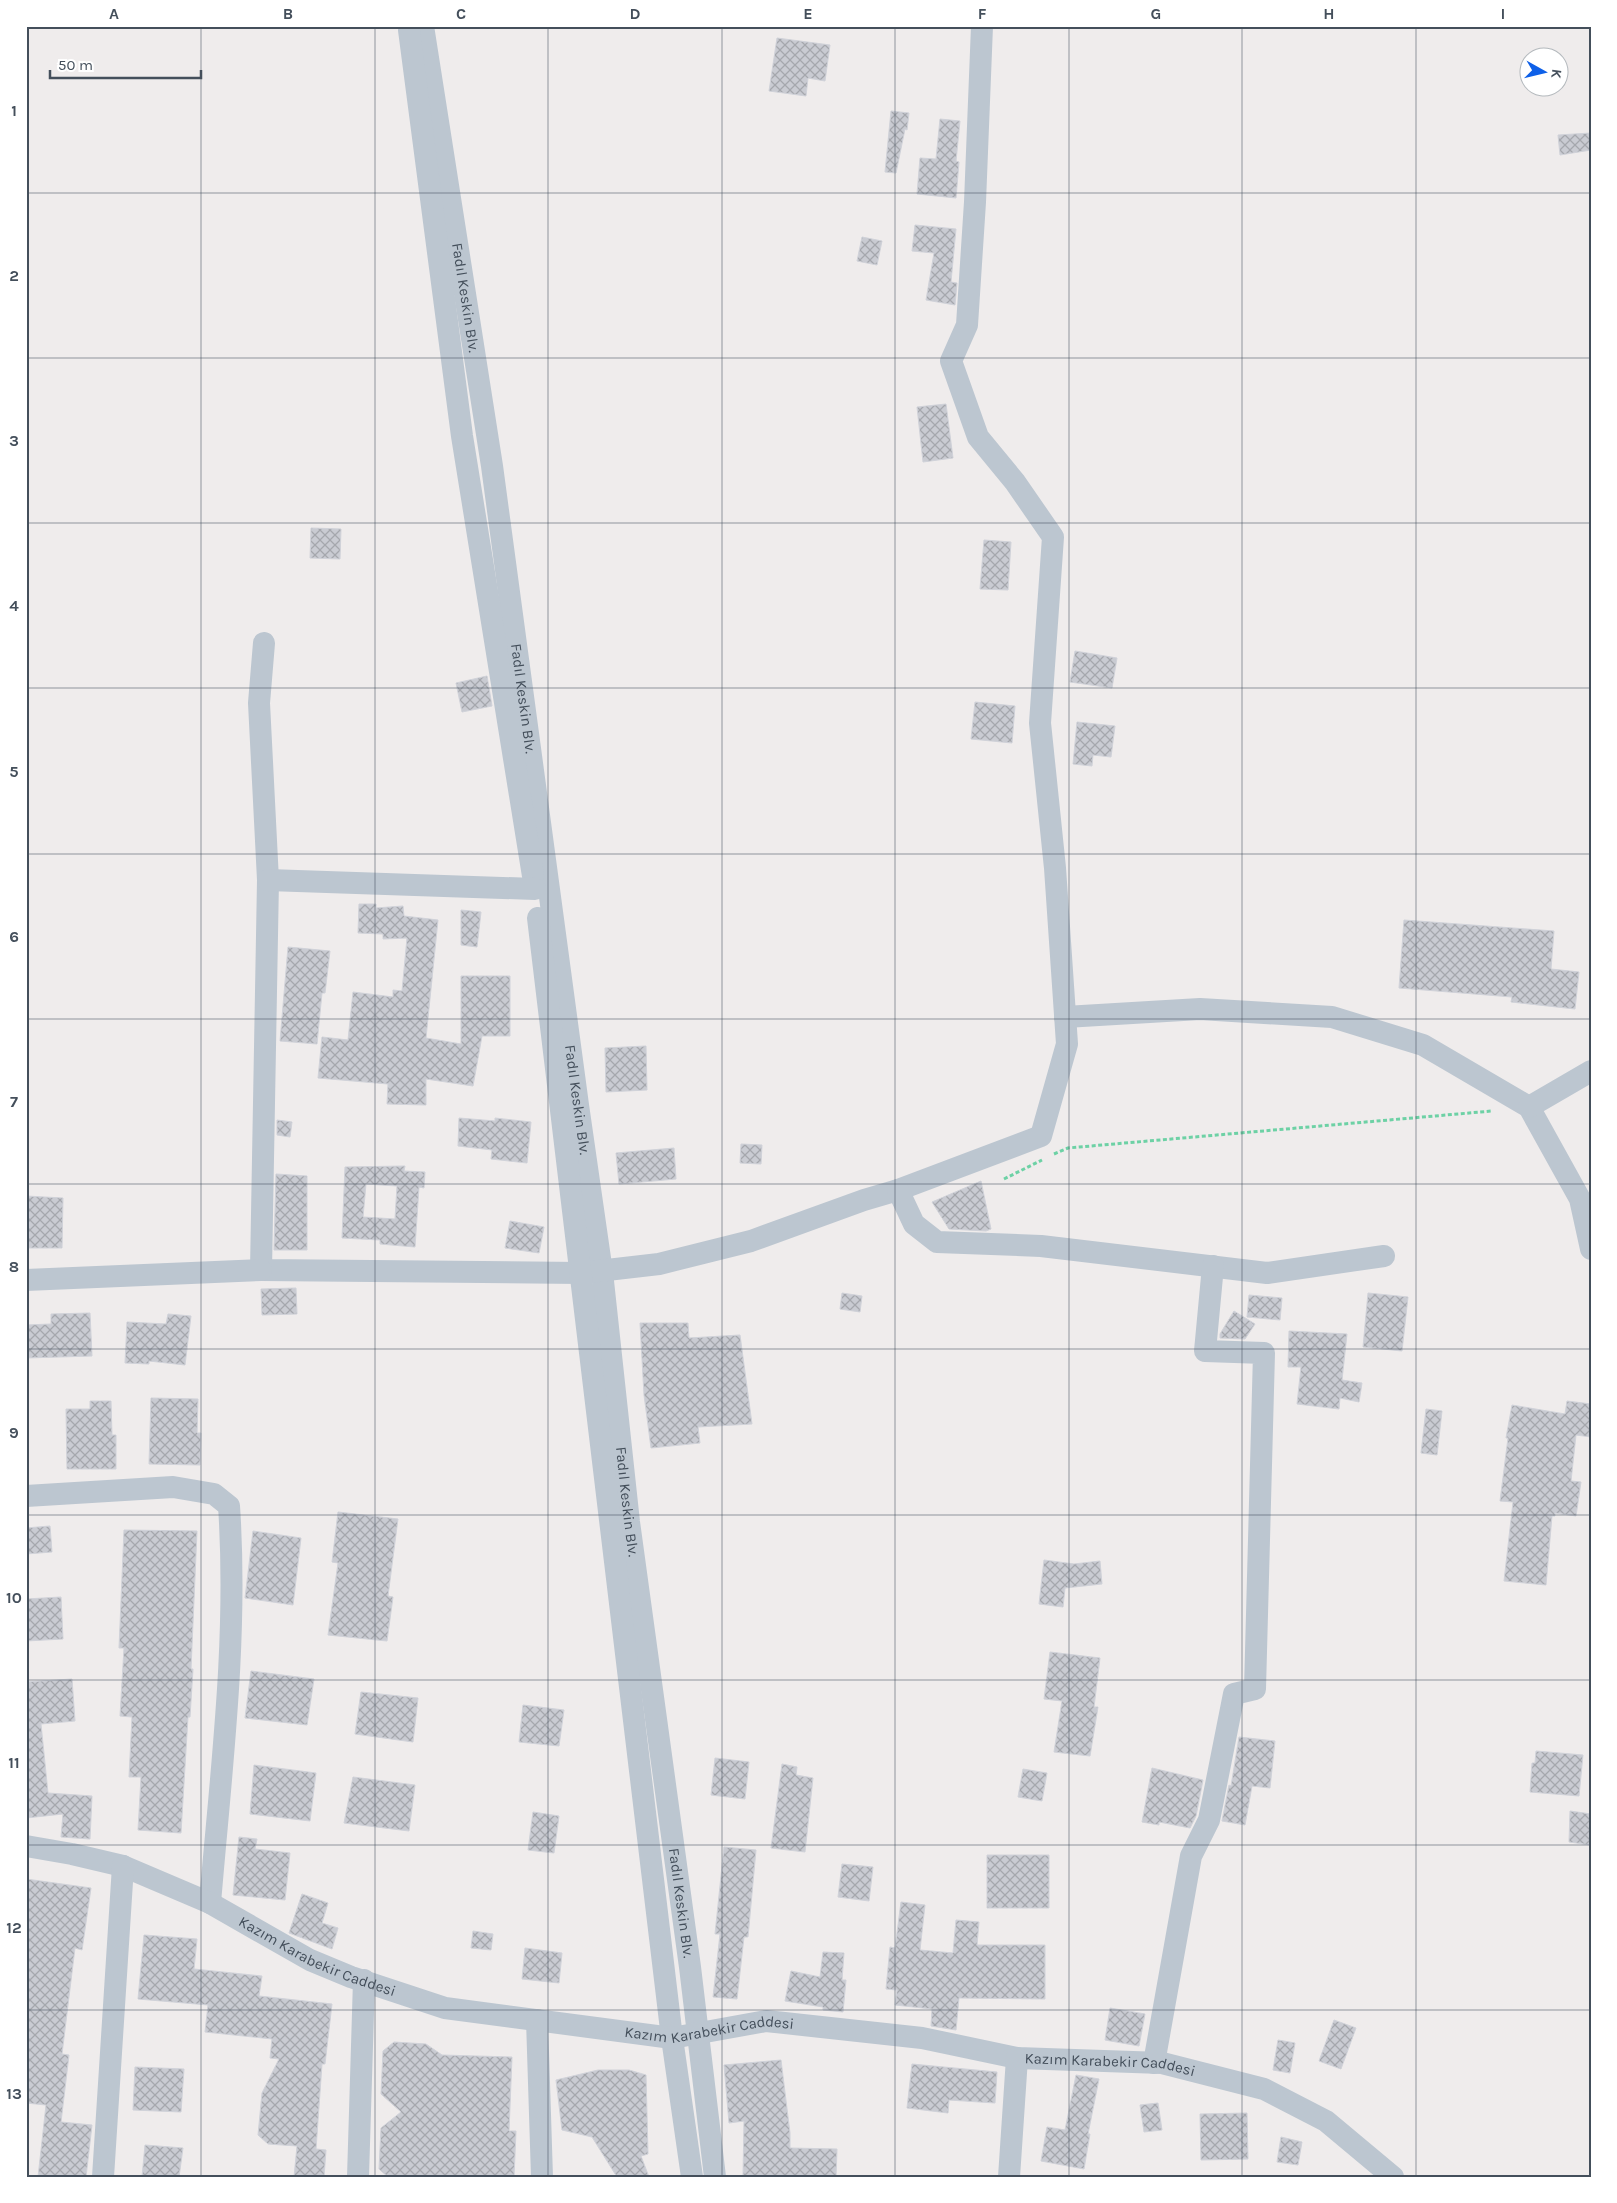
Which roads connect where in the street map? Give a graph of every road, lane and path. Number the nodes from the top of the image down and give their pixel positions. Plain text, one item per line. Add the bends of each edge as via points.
1 (408, 26) edge
2 (423, 26) edge
3 (982, 26) edge
4 (264, 643) dead end
5 (268, 880) junction
6 (535, 889) junction
7 (1065, 1017) junction
8 (1591, 1071) edge
9 (1529, 1107) junction
10 (1052, 1155) dead end
11 (1044, 1159) dead end
12 (1004, 1178) dead end
13 (898, 1190) junction
14 (1591, 1249) edge
15 (1384, 1256) dead end
16 (1213, 1266) junction
17 (261, 1270) junction
18 (592, 1273) junction
19 (26, 1280) edge
20 (26, 1496) edge
21 (26, 1846) edge
22 (123, 1866) junction
23 (210, 1903) junction
24 (364, 1980) junction
25 (538, 2020) junction
26 (698, 2034) junction
27 (672, 2038) junction
28 (1017, 2058) junction
29 (1154, 2063) junction
30 (102, 2177) edge
31 (358, 2177) edge
32 (542, 2177) edge
33 (692, 2177) edge
34 (715, 2177) edge
35 (1009, 2177) edge
36 (1393, 2177) edge

1 - 6 street, Fadıl Keskin Blv. via 462,436
2 - 18 street, Fadıl Keskin Blv. via 492,466 576,1095
3 - 7 street via 967,325 951,361 978,437 1053,536 1040,723 1055,868
4 - 5 street via 259,703
5 - 6 street
5 - 17 street
6 - 18 street, Fadıl Keskin Blv.
7 - 9 street via 1200,1009 1332,1017 1423,1044
7 - 13 street via 1067,1044 1041,1136
8 - 9 street
9 - 10 path via 1068,1148
9 - 14 street via 1580,1199
11 - 12 path
13 - 16 street via 914,1224 937,1242 1041,1246
13 - 18 street via 751,1241 659,1264
15 - 16 street via 1267,1273
16 - 29 street via 1204,1351 1264,1353 1255,1689 1234,1694 1208,1820 1191,1856
17 - 18 street
17 - 19 street
18 - 26 street, Fadıl Keskin Blv.
18 - 27 street, Fadıl Keskin Blv.
20 - 23 street via 172,1487 214,1494 229,1506 231,1645
21 - 22 street, Kazım Karabekir Caddesi
22 - 23 street, Kazım Karabekir Caddesi
22 - 30 street
23 - 24 street, Kazım Karabekir Caddesi via 310,1960
24 - 25 street, Kazım Karabekir Caddesi via 444,2008
24 - 31 street
25 - 27 street, Kazım Karabekir Caddesi
25 - 32 street
26 - 27 street, Kazım Karabekir Caddesi
26 - 28 street, Kazım Karabekir Caddesi via 766,2021 922,2038
26 - 34 street, Fadıl Keskin Blv.
27 - 33 street, Fadıl Keskin Blv.
28 - 29 street, Kazım Karabekir Caddesi
28 - 35 street
29 - 36 street, Kazım Karabekir Caddesi via 1264,2089 1326,2121

